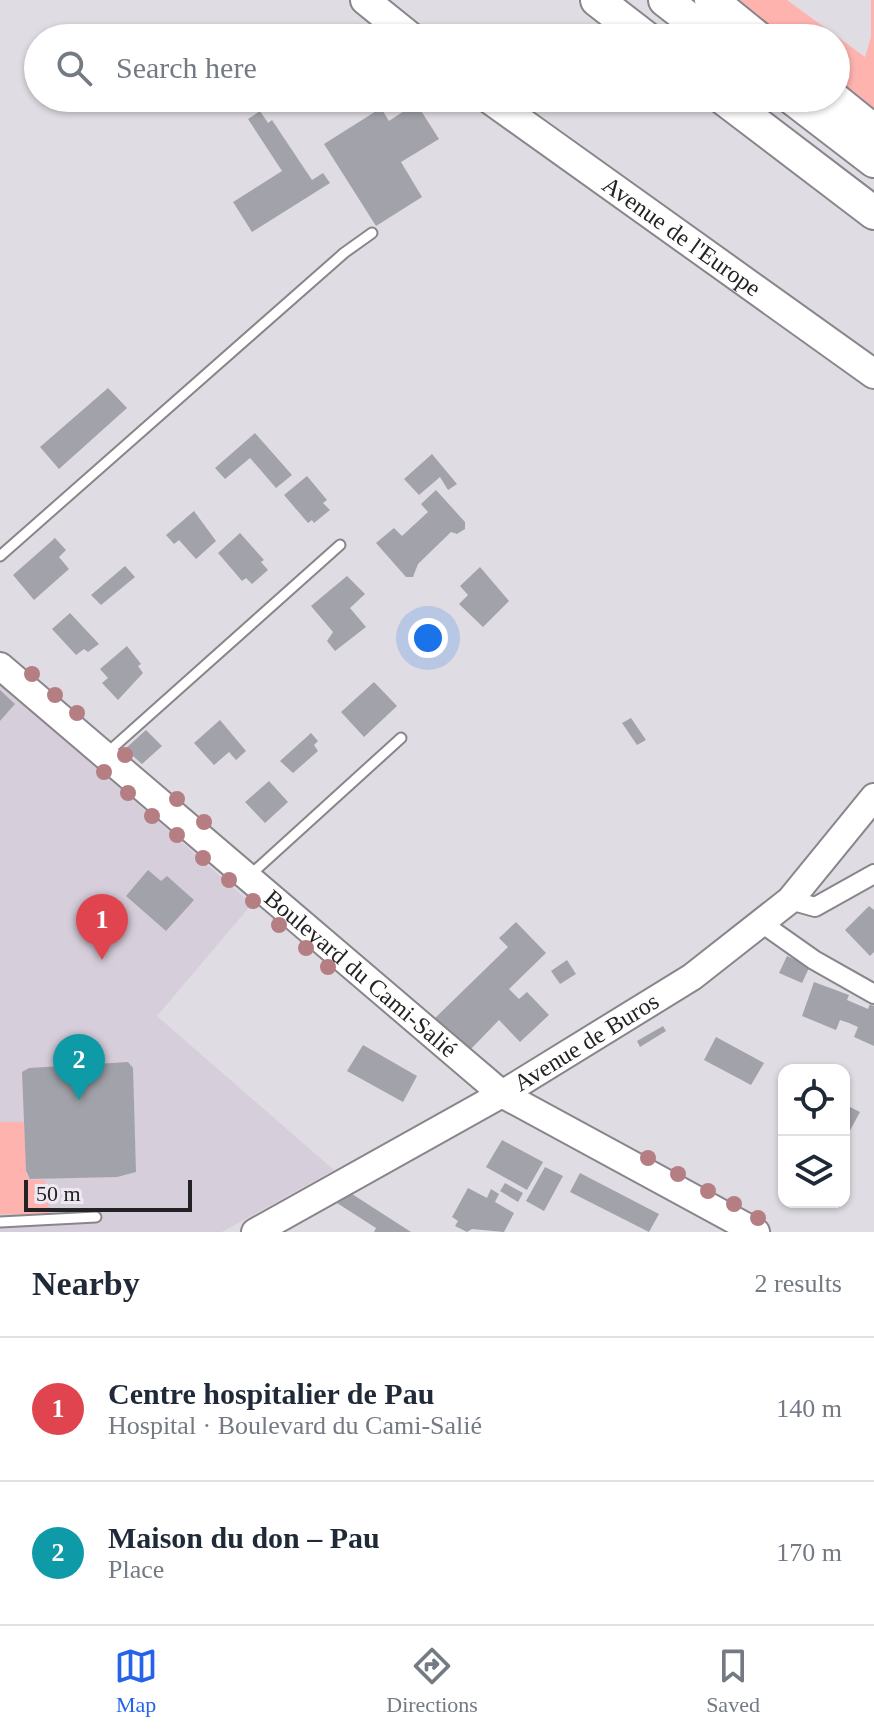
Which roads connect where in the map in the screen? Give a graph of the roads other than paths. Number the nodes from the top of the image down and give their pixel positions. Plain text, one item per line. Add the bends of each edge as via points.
1 (365, 0) edge
2 (597, 0) edge
3 (665, 0) edge
4 (711, 0) edge
5 (395, 24) edge
6 (628, 24) edge
7 (696, 24) edge
8 (741, 24) edge
9 (508, 112) edge
10 (741, 112) edge
11 (810, 112) edge
12 (850, 112) edge
13 (874, 131) edge
14 (874, 161) edge
15 (874, 213) edge
16 (372, 233) dead end
17 (874, 374) edge
18 (340, 545) dead end
19 (0, 556) edge
20 (0, 666) edge
21 (401, 738) dead end
22 (105, 754) junction
23 (874, 797) edge
24 (874, 874) edge
25 (246, 878) junction
26 (790, 900) junction
27 (763, 924) junction
28 (874, 994) edge
29 (502, 1094) junction
30 (96, 1217) dead end
31 (0, 1222) edge
32 (255, 1232) edge
33 (756, 1232) edge

1 - 5 main road
2 - 6 highway
3 - 7 highway
4 - 8 highway
9 - 17 main road, Avenue de l'Europe
10 - 15 highway
11 - 14 highway
12 - 13 highway
16 - 19 lane
18 - 22 lane
20 - 22 street, Boulevard du Cami-Salié
21 - 25 lane
22 - 25 street, Boulevard du Cami-Salié
23 - 26 street, Avenue de Buros
24 - 26 street via 815,907
25 - 29 street, Boulevard du Cami-Salié
26 - 27 street, Avenue de Buros
27 - 28 street
27 - 29 street, Avenue de Buros via 692,977
29 - 32 street, Avenue de Buros
29 - 33 street, Boulevard du Cami-Salié
30 - 31 lane

